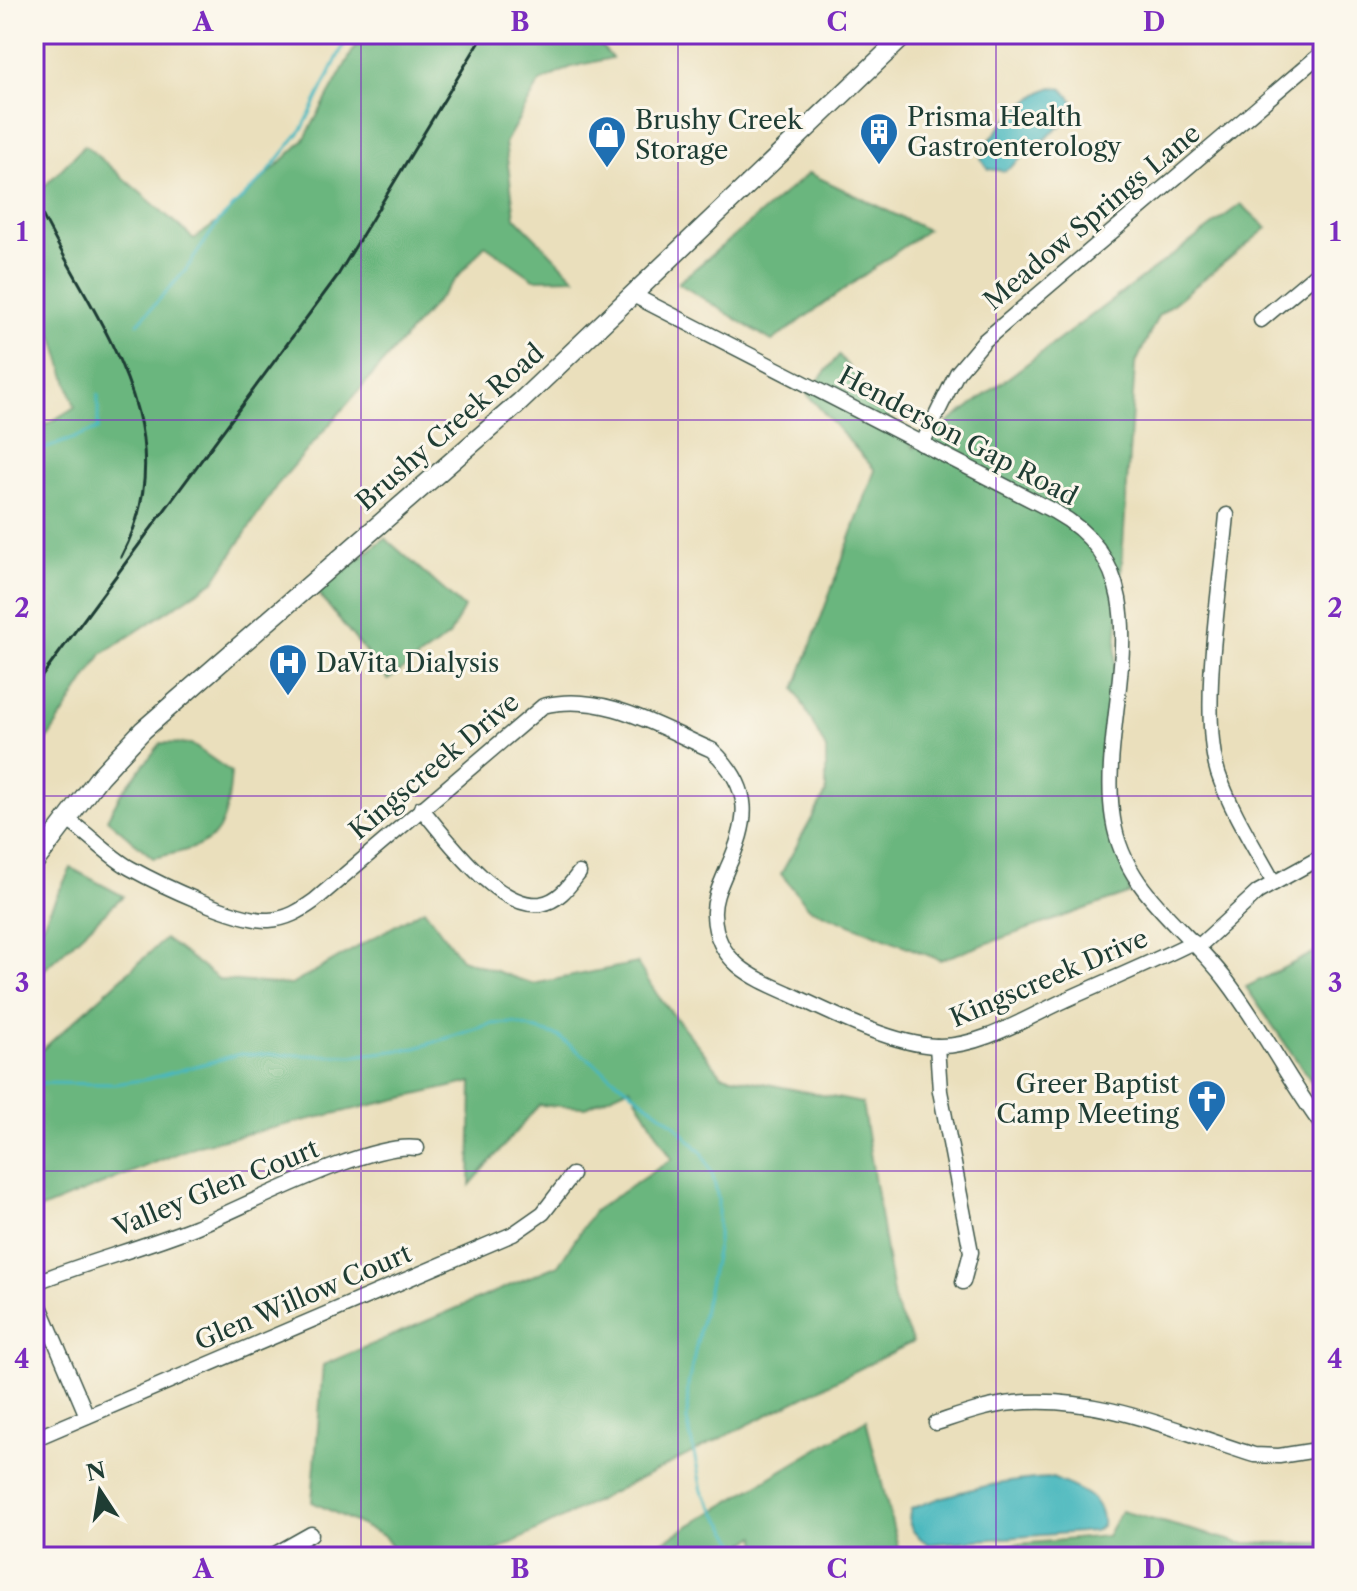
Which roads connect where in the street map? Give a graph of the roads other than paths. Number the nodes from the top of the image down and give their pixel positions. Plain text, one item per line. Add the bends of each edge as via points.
1 (906, 34) edge
2 (1323, 52) edge
3 (1323, 268) edge
4 (633, 295) junction
5 (1261, 320) dead end
6 (922, 444) junction
7 (1227, 515) dead end
8 (421, 808) junction
9 (66, 819) junction
10 (1323, 856) edge
11 (34, 863) edge
12 (579, 873) dead end
13 (1274, 883) junction
14 (1196, 944) junction
15 (937, 1046) junction
16 (1323, 1127) edge
17 (417, 1148) dead end
18 (572, 1175) dead end
19 (963, 1282) dead end
20 (34, 1283) edge
21 (34, 1292) edge
22 (87, 1416) junction
23 (936, 1423) dead end
24 (34, 1439) edge
25 (1323, 1449) edge
26 (311, 1534) dead end
27 (270, 1557) edge

1 - 4 main road, Brushy Creek Road
2 - 6 street, Meadow Springs Lane via 984,341 957,373
3 - 5 street
4 - 6 street, Henderson Gap Road
4 - 9 main road, Brushy Creek Road via 478,439 143,730
6 - 14 street, Henderson Gap Road via 1067,519 1105,557 1122,615 1109,773 1118,842 1140,888
7 - 13 street via 1211,701 1213,752 1229,797
8 - 9 street, Kingscreek Drive via 314,901 294,914 270,920 227,911 128,867
8 - 12 street via 493,888 523,903 542,904 560,896
8 - 15 street, Kingscreek Drive via 523,720 564,700 613,707 712,750 737,778 745,814 714,914 726,954 742,972 786,993 880,1031
9 - 11 main road, Brushy Creek Road
10 - 13 street
13 - 14 street
14 - 15 street, Kingscreek Drive via 968,1042
14 - 16 street, Henderson Gap Road via 1244,1006
15 - 19 street via 940,1091 971,1252
17 - 20 street, Valley Glen Court via 399,1145 365,1154 195,1227
18 - 22 street, Glen Willow Court via 543,1213 513,1234
21 - 22 street
22 - 24 street, Glen Willow Court
23 - 25 street via 1011,1403 1049,1401 1100,1406 1254,1455
26 - 27 street

